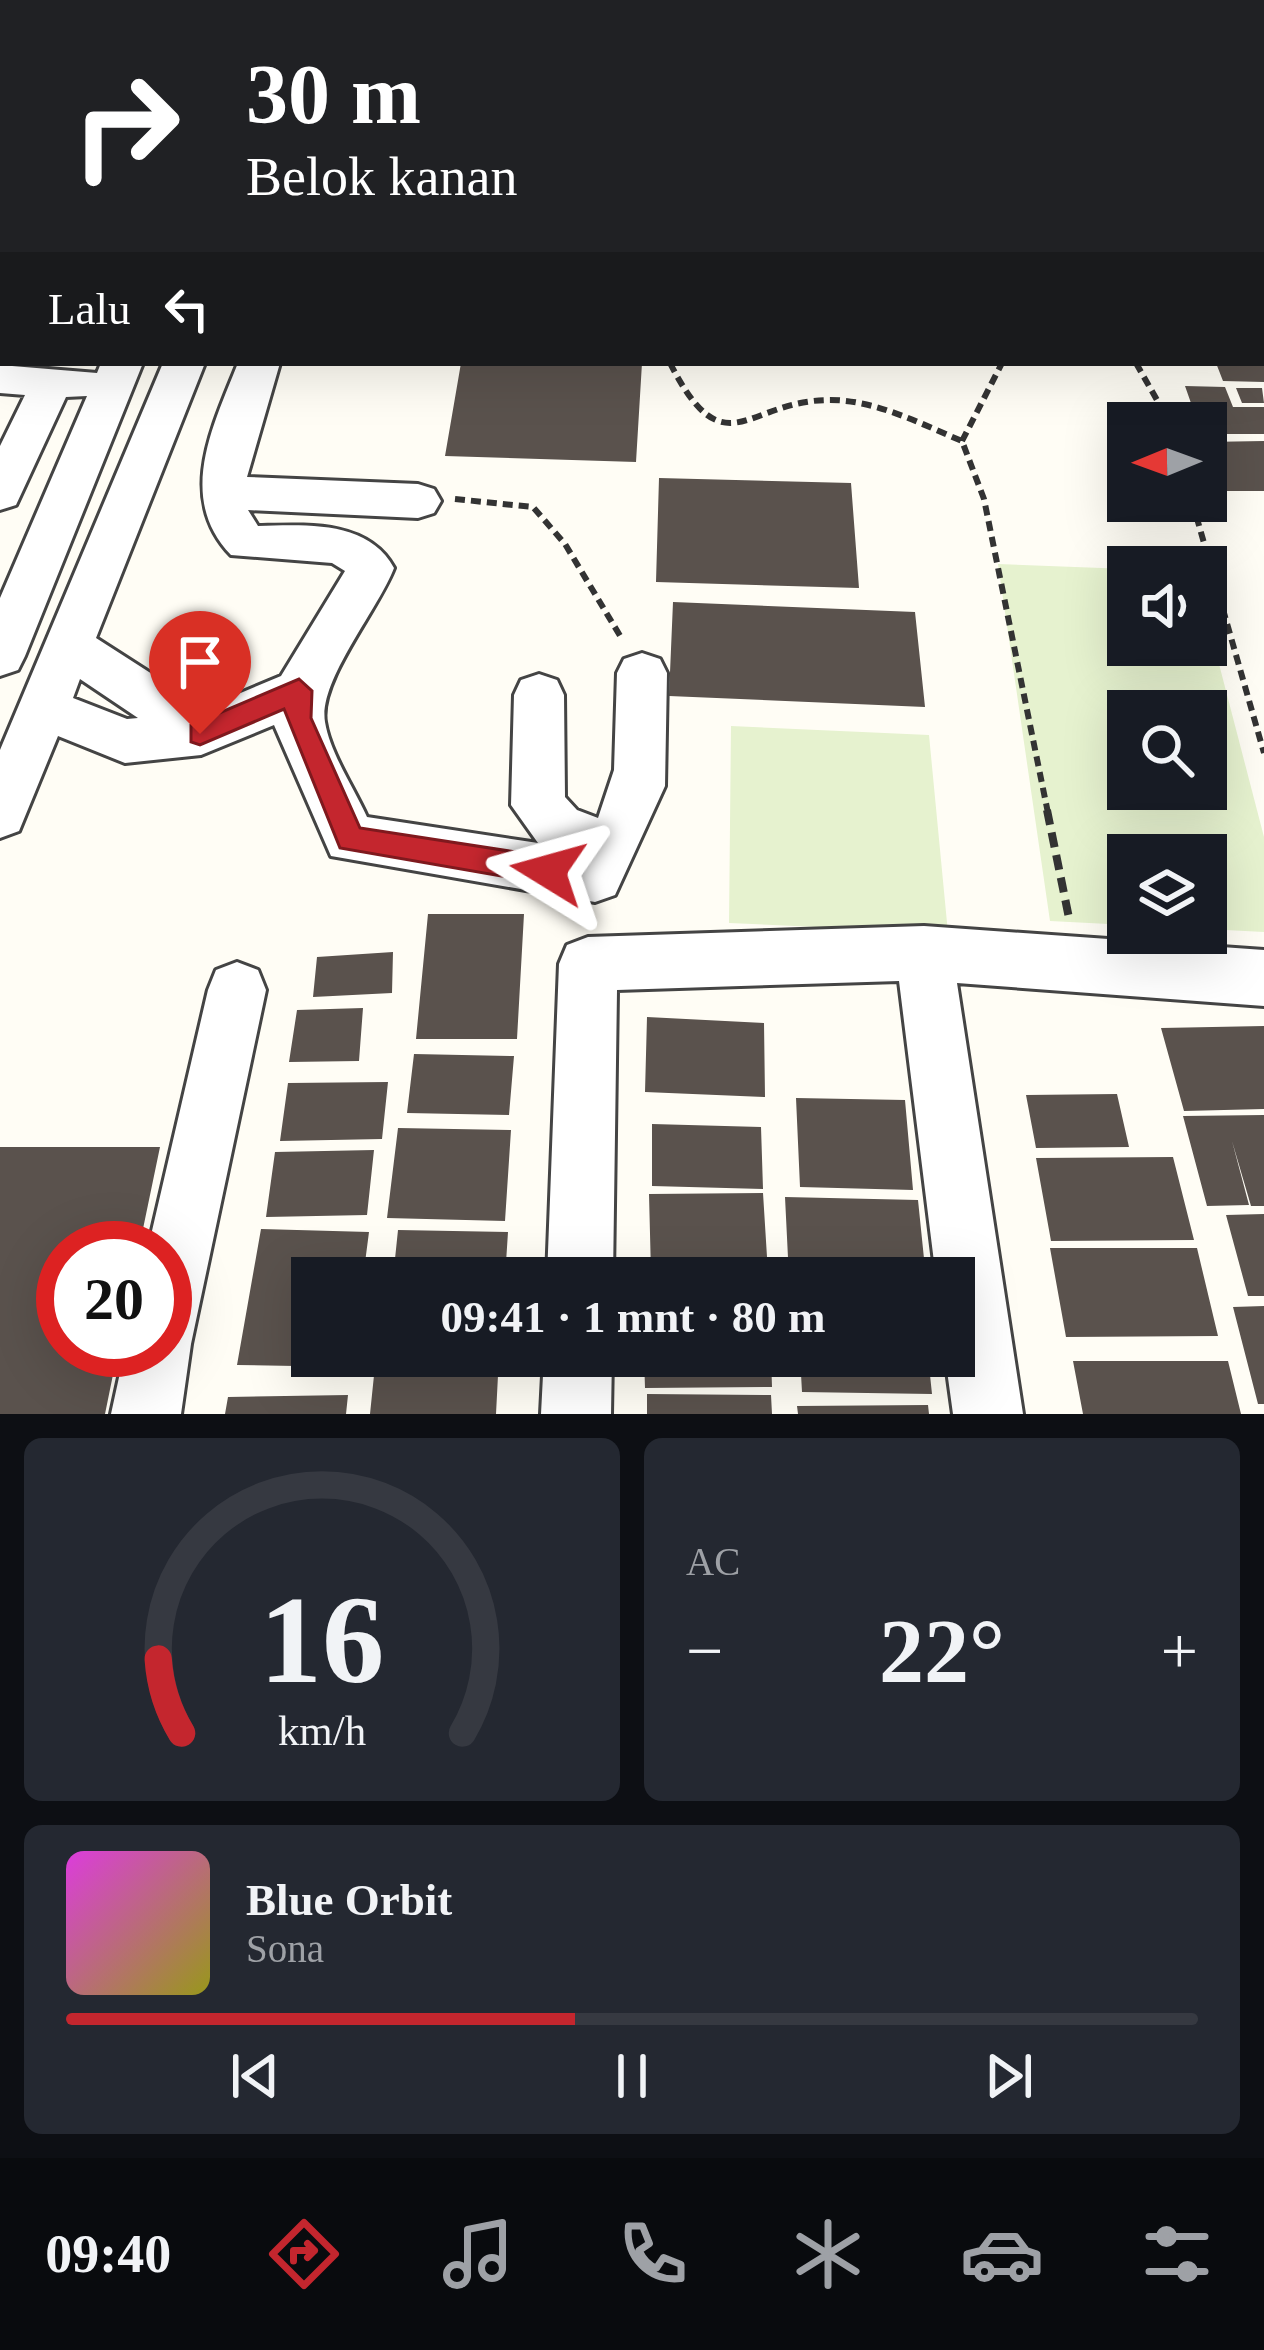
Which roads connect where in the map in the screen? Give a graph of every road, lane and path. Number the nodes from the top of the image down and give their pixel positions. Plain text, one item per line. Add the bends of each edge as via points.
1 (183, 366) edge
2 (258, 366) edge
3 (671, 366) edge
4 (1000, 366) edge
5 (1138, 366) edge
6 (117, 373) edge
7 (0, 380) edge
8 (52, 382) junction
9 (1158, 402) edge
10 (962, 442) junction
11 (223, 492) junction
12 (0, 494) edge
13 (418, 501) joint
14 (1198, 522) edge
15 (70, 646) junction
16 (0, 655) edge
17 (642, 673) joint
18 (299, 691) junction
19 (539, 695) dead end
20 (45, 709) junction
21 (200, 734) junction
22 (1264, 753) edge
23 (0, 814) edge
24 (606, 845) junction
25 (924, 953) junction
26 (1078, 964) junction
27 (1264, 978) edge
28 (237, 990) dead end
29 (187, 1221) edge
30 (581, 1257) edge
31 (154, 1377) edge
32 (577, 1377) edge
33 (146, 1414) edge
34 (576, 1414) edge
35 (988, 1414) edge

1 - 15 street
2 - 11 street via 223,466
3 - 10 path via 704,417 744,427 828,400 893,413
4 - 10 path
5 - 9 path
6 - 8 street
6 - 16 street
7 - 8 street
8 - 12 street
10 - 26 path via 985,499
11 - 13 street
11 - 18 street via 247,543 346,548 370,568
13 - 17 path via 478,498 533,507 565,544
14 - 22 path
15 - 20 street
15 - 21 street
17 - 24 street via 637,795
18 - 21 street
18 - 24 street via 299,724 359,844 595,878
19 - 24 street via 538,806 558,827
20 - 21 street via 125,741
20 - 23 street
25 - 26 street
25 - 30 street via 588,964
25 - 35 street
26 - 27 street
28 - 29 street
31 - 33 street
32 - 34 street

